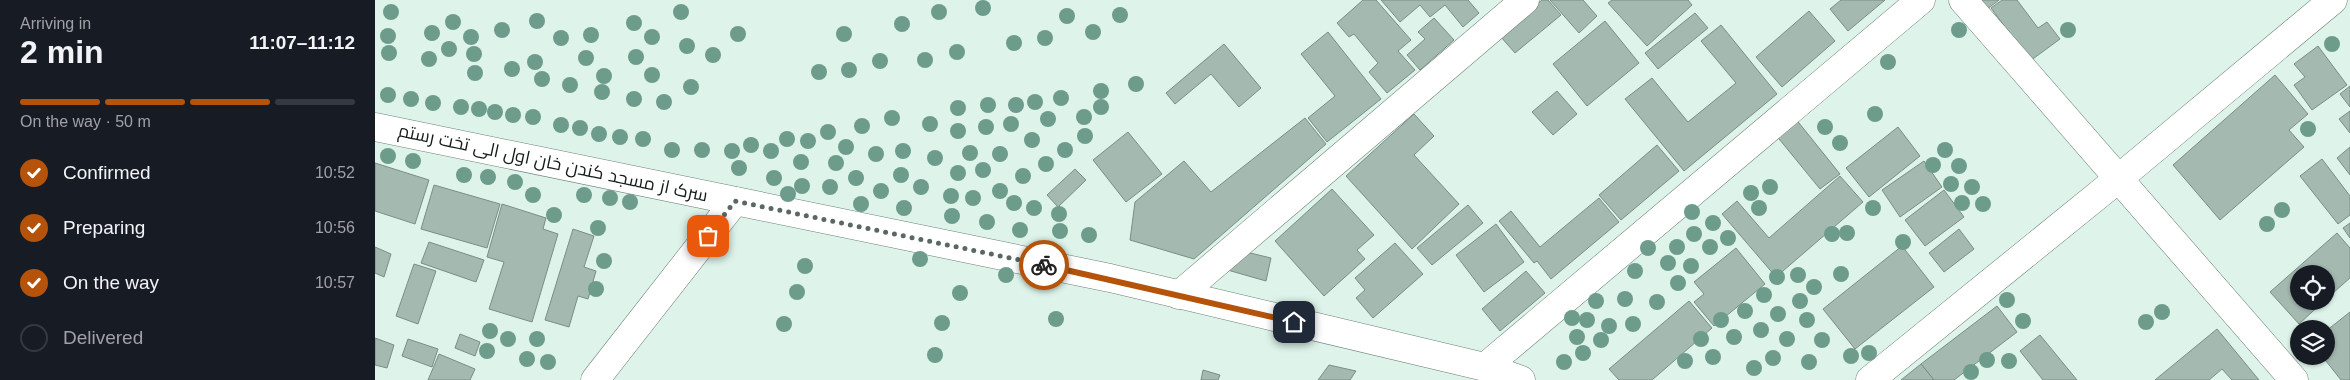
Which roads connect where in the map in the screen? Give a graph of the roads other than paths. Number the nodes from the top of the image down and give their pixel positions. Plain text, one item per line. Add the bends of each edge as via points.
1 (1525, 0) edge
2 (1921, 0) edge
3 (1963, 0) edge
4 (2333, 0) edge
5 (375, 127) edge
6 (2118, 179) junction
7 (735, 201) junction
8 (1179, 295) junction
9 (1485, 367) junction
10 (595, 380) edge
11 (1521, 380) edge
12 (1870, 380) edge
13 (2294, 380) edge

1 - 8 street
2 - 9 street
3 - 6 street
4 - 6 street
5 - 7 street, سرک از مسجد کندن خان اول الی تخت رستم
6 - 12 street
6 - 13 street
7 - 8 street, سرک از مسجد کندن خان اول الی تخت رستم
7 - 10 street
8 - 9 street, سرک از مسجد کندن خان اول الی تخت رستم
9 - 11 street, سرک از مسجد کندن خان اول الی تخت رستم

